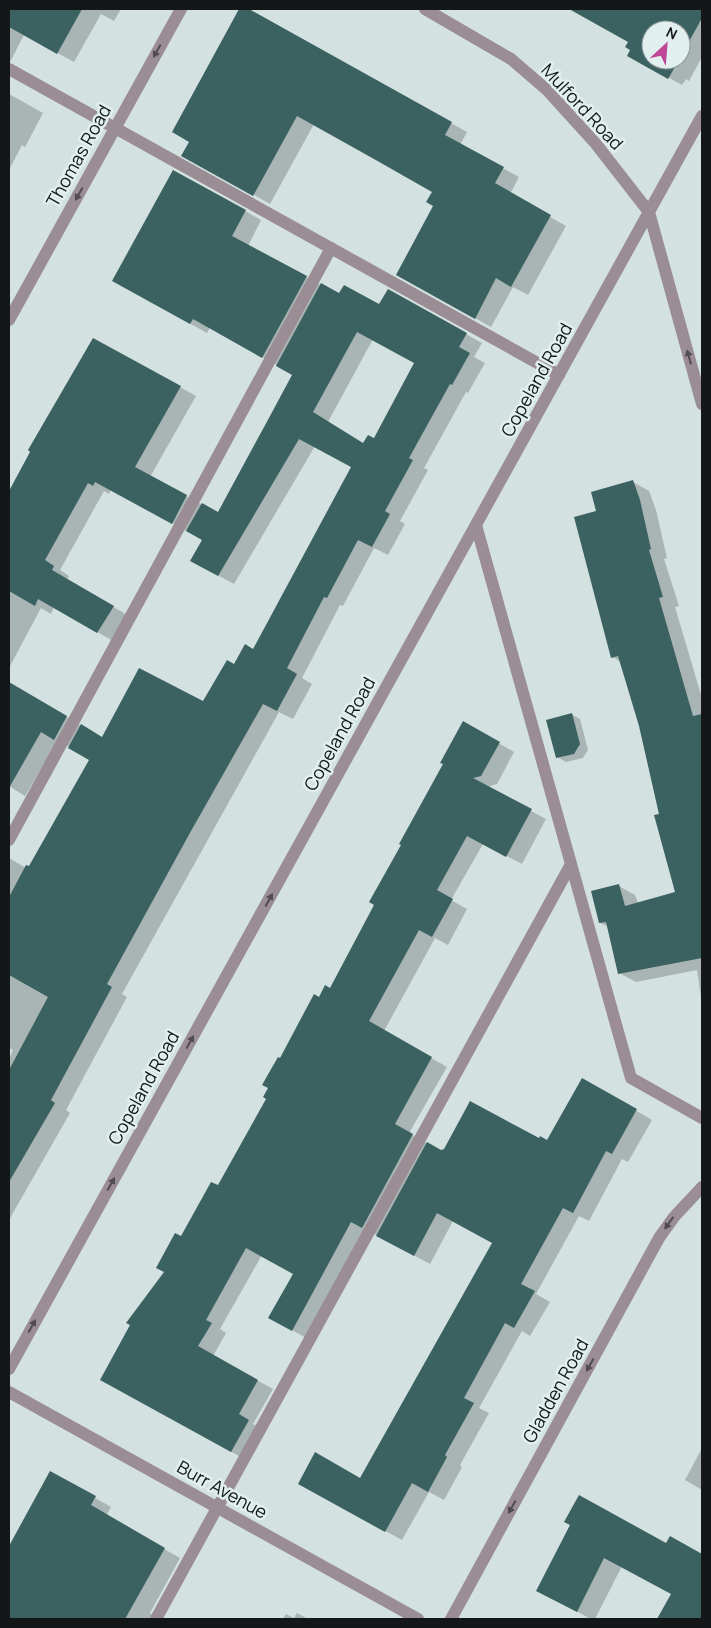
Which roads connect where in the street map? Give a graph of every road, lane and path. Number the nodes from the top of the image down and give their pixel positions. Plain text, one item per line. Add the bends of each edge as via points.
1 (181, 9) edge
2 (425, 9) edge
3 (9, 69) edge
4 (702, 116) edge
5 (115, 128) junction
6 (650, 212) junction
7 (331, 248) junction
8 (9, 320) edge
9 (559, 375) junction
10 (702, 404) edge
11 (476, 525) junction
12 (9, 840) edge
13 (570, 866) junction
14 (702, 1118) edge
15 (702, 1188) edge
16 (9, 1369) edge
17 (9, 1392) edge
18 (217, 1508) junction
19 (156, 1619) edge
20 (418, 1619) edge
21 (451, 1619) edge

1 -> 5 street, Thomas Road
2 - 6 street, Mulford Road via 510,59 547,90 596,144
3 - 5 street
4 - 6 street, Copeland Road
5 - 7 street
5 -> 8 street, Thomas Road
6 - 9 street, Copeland Road
10 -> 6 street
7 - 9 street
7 - 12 street
9 - 11 street, Copeland Road
11 - 13 street
16 -> 11 street, Copeland Road
13 - 14 street via 631,1078
13 - 18 street
15 -> 21 street, Gladden Road via 659,1238
17 - 18 street, Burr Avenue
18 - 19 street
18 - 20 street, Burr Avenue

